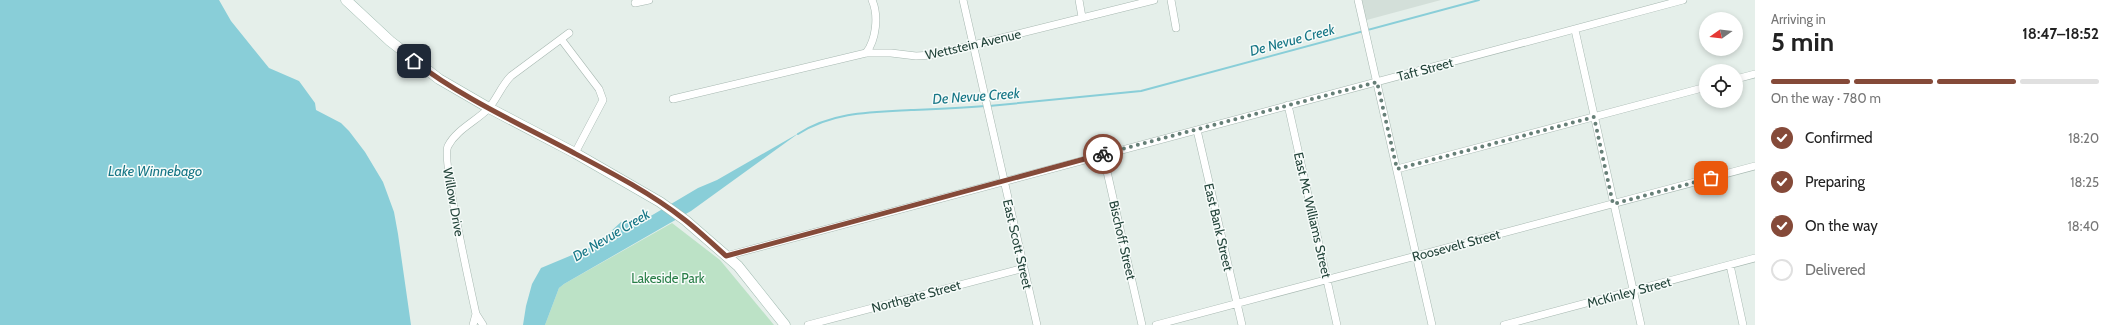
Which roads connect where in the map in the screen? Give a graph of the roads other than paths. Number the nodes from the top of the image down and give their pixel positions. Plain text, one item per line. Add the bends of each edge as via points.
1 (346, 0) edge
2 (649, 0) edge
3 (872, 0) edge
4 (963, 0) edge
5 (1078, 0) edge
6 (1154, 0) edge
7 (1171, 0) edge
8 (1358, 0) edge
9 (1684, 0) edge
10 (635, 3) dead end
11 (1082, 17) junction
12 (1176, 28) dead end
13 (1574, 30) junction
14 (569, 33) dead end
15 (561, 39) junction
16 (974, 46) junction
17 (866, 53) junction
18 (1755, 74) edge
19 (1743, 77) edge
20 (1377, 82) junction
21 (1699, 89) edge
22 (673, 99) dead end
23 (1288, 105) junction
24 (489, 108) junction
25 (1594, 117) junction
26 (1197, 130) junction
27 (576, 153) junction
28 (1103, 154) junction
29 (1755, 166) edge
30 (1397, 169) junction
31 (1004, 180) junction
32 (1613, 204) junction
33 (726, 256) junction
34 (1416, 256) junction
35 (1755, 258) edge
36 (1730, 265) junction
37 (1024, 268) junction
38 (1327, 280) junction
39 (1633, 290) junction
40 (1237, 305) junction
41 (476, 314) junction
42 (473, 325) edge
43 (483, 325) edge
44 (785, 325) edge
45 (808, 325) edge
46 (1037, 325) edge
47 (1142, 325) edge
48 (1156, 325) edge
49 (1242, 325) edge
50 (1337, 325) edge
51 (1432, 325) edge
52 (1504, 325) edge
53 (1641, 325) edge
54 (1743, 325) edge

1 - 24 main road via 423,68
2 - 10 street
3 - 17 street via 875,13 874,38
4 - 16 street, East Scott Street
5 - 11 street
6 - 11 street, Wettstein Avenue
7 - 12 street
8 - 20 street
9 - 13 street, Taft Street
11 - 16 street, Wettstein Avenue
13 - 20 street, Taft Street
13 - 25 street
14 - 15 street
15 - 24 street via 502,84
15 - 27 street via 599,89 603,100
16 - 17 street, Wettstein Avenue via 924,56
16 - 31 street, East Scott Street
17 - 22 street, Wettstein Avenue
18 - 19 street
20 - 23 street, Taft Street
20 - 30 street
21 - 25 street
23 - 26 street, Taft Street
23 - 38 street, East Mc Williams Street
24 - 27 main road
24 - 41 street, Willow Drive via 454,138 447,147 446,154
25 - 30 street
25 - 32 street
26 - 28 street, Taft Street
26 - 40 street, East Bank Street
27 - 33 main road via 660,202 686,220
28 - 31 street, Taft Street
28 - 47 street, Bischoff Street
29 - 32 street, Roosevelt Street
30 - 34 street
31 - 33 street, Taft Street
31 - 37 street, East Scott Street
32 - 34 street, Roosevelt Street
32 - 39 street
33 - 44 main road via 738,266
34 - 38 street, Roosevelt Street
34 - 51 street
35 - 36 street, McKinley Street
36 - 39 street, McKinley Street
36 - 54 street
37 - 45 street, Northgate Street
37 - 46 street, East Scott Street
38 - 40 street, Roosevelt Street
38 - 50 street, East Mc Williams Street
39 - 52 street, McKinley Street
39 - 53 street
40 - 48 street, Roosevelt Street
40 - 49 street, East Bank Street
41 - 42 street, Willow Drive
41 - 43 street, Willow Drive

